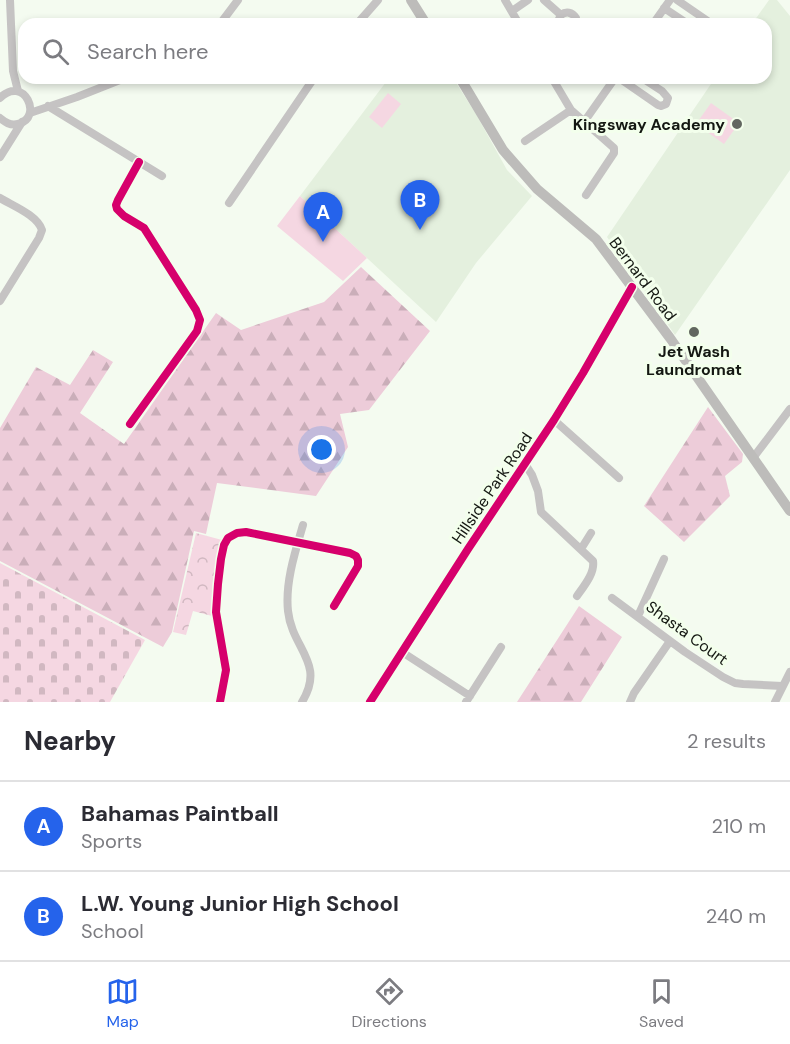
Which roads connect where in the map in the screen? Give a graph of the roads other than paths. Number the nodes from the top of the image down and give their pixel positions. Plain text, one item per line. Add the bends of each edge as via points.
1 (10, 0) edge
2 (238, 0) edge
3 (378, 0) edge
4 (411, 0) edge
5 (505, 0) edge
6 (528, 0) edge
7 (544, 0) edge
8 (670, 0) edge
9 (677, 0) edge
10 (664, 8) junction
11 (512, 11) junction
12 (224, 18) edge
13 (362, 18) edge
14 (422, 18) edge
15 (516, 18) edge
16 (558, 18) edge
17 (562, 18) edge
18 (576, 18) edge
19 (657, 18) edge
20 (679, 18) edge
21 (703, 18) edge
22 (11, 27) junction
23 (0, 28) edge
24 (13, 71) junction
25 (108, 84) edge
26 (310, 84) edge
27 (464, 84) edge
28 (556, 84) edge
29 (612, 84) edge
30 (626, 84) edge
31 (651, 84) edge
32 (18, 92) junction
33 (4, 95) edge
34 (29, 101) junction
35 (47, 106) junction
36 (571, 110) junction
37 (30, 113) junction
38 (1, 118) edge
39 (22, 122) junction
40 (584, 122) junction
41 (525, 141) dead end
42 (6, 146) junction
43 (0, 157) edge
44 (139, 162) junction
45 (162, 176) dead end
46 (586, 195) dead end
47 (0, 198) edge
48 (229, 203) dead end
49 (632, 287) junction
50 (0, 301) edge
51 (790, 409) edge
52 (554, 420) junction
53 (130, 424) dead end
54 (753, 458) junction
55 (525, 464) junction
56 (619, 478) dead end
57 (790, 511) edge
58 (303, 525) dead end
59 (591, 533) dead end
60 (298, 542) junction
61 (581, 549) junction
62 (664, 559) dead end
63 (577, 596) dead end
64 (612, 598) dead end
65 (334, 606) dead end
66 (638, 616) junction
67 (669, 641) junction
68 (501, 647) dead end
69 (402, 652) junction
70 (790, 672) edge
71 (783, 686) junction
72 (468, 699) edge
73 (220, 702) edge
74 (302, 702) edge
75 (370, 702) edge
76 (630, 702) edge
77 (775, 702) edge

1 - 22 street
2 - 12 street
3 - 13 street
4 - 14 main road
5 - 11 street
6 - 11 street
7 - 16 street
8 - 10 street
9 - 21 street
10 - 19 street
10 - 20 street
11 - 15 street
17 - 18 street via 567,12
22 - 23 street
22 - 24 street
24 - 32 street
24 - 33 street
25 - 35 street
26 - 48 street
27 - 49 main road, Bernard Road via 503,150 537,189 596,239
28 - 36 street
29 - 40 street
30 - 31 street via 658,105 666,104 665,93
32 - 33 street
32 - 34 street
34 - 35 street
34 - 37 street
35 - 37 street
35 - 44 street
36 - 40 street
36 - 41 street
37 - 39 street
38 - 39 street via 11,124
38 - 42 street
39 - 42 street
40 - 46 street via 615,150
42 - 43 street
44 - 45 street
44 - 53 street via 117,209 144,228 200,320 197,331
47 - 50 street via 34,218 42,230
49 - 52 street, Hillside Park Road
49 - 54 main road, Bernard Road
51 - 54 street
52 - 55 street, Hillside Park Road
52 - 56 street
54 - 57 main road, Bernard Road
55 - 61 street via 538,491 541,512
55 - 69 street, Hillside Park Road
58 - 60 street
59 - 61 street
60 - 65 street via 357,557 357,569
60 - 73 street via 246,532 232,535 225,542 216,598 226,667
60 - 74 street via 288,605 292,630 311,673 309,690
61 - 63 street via 594,567
62 - 66 street
64 - 66 street, Shasta Court
66 - 67 street, Shasta Court
67 - 71 street, Shasta Court via 731,681
67 - 76 street
68 - 72 street
69 - 72 street
69 - 75 street, Hillside Park Road
70 - 71 street
71 - 77 street

